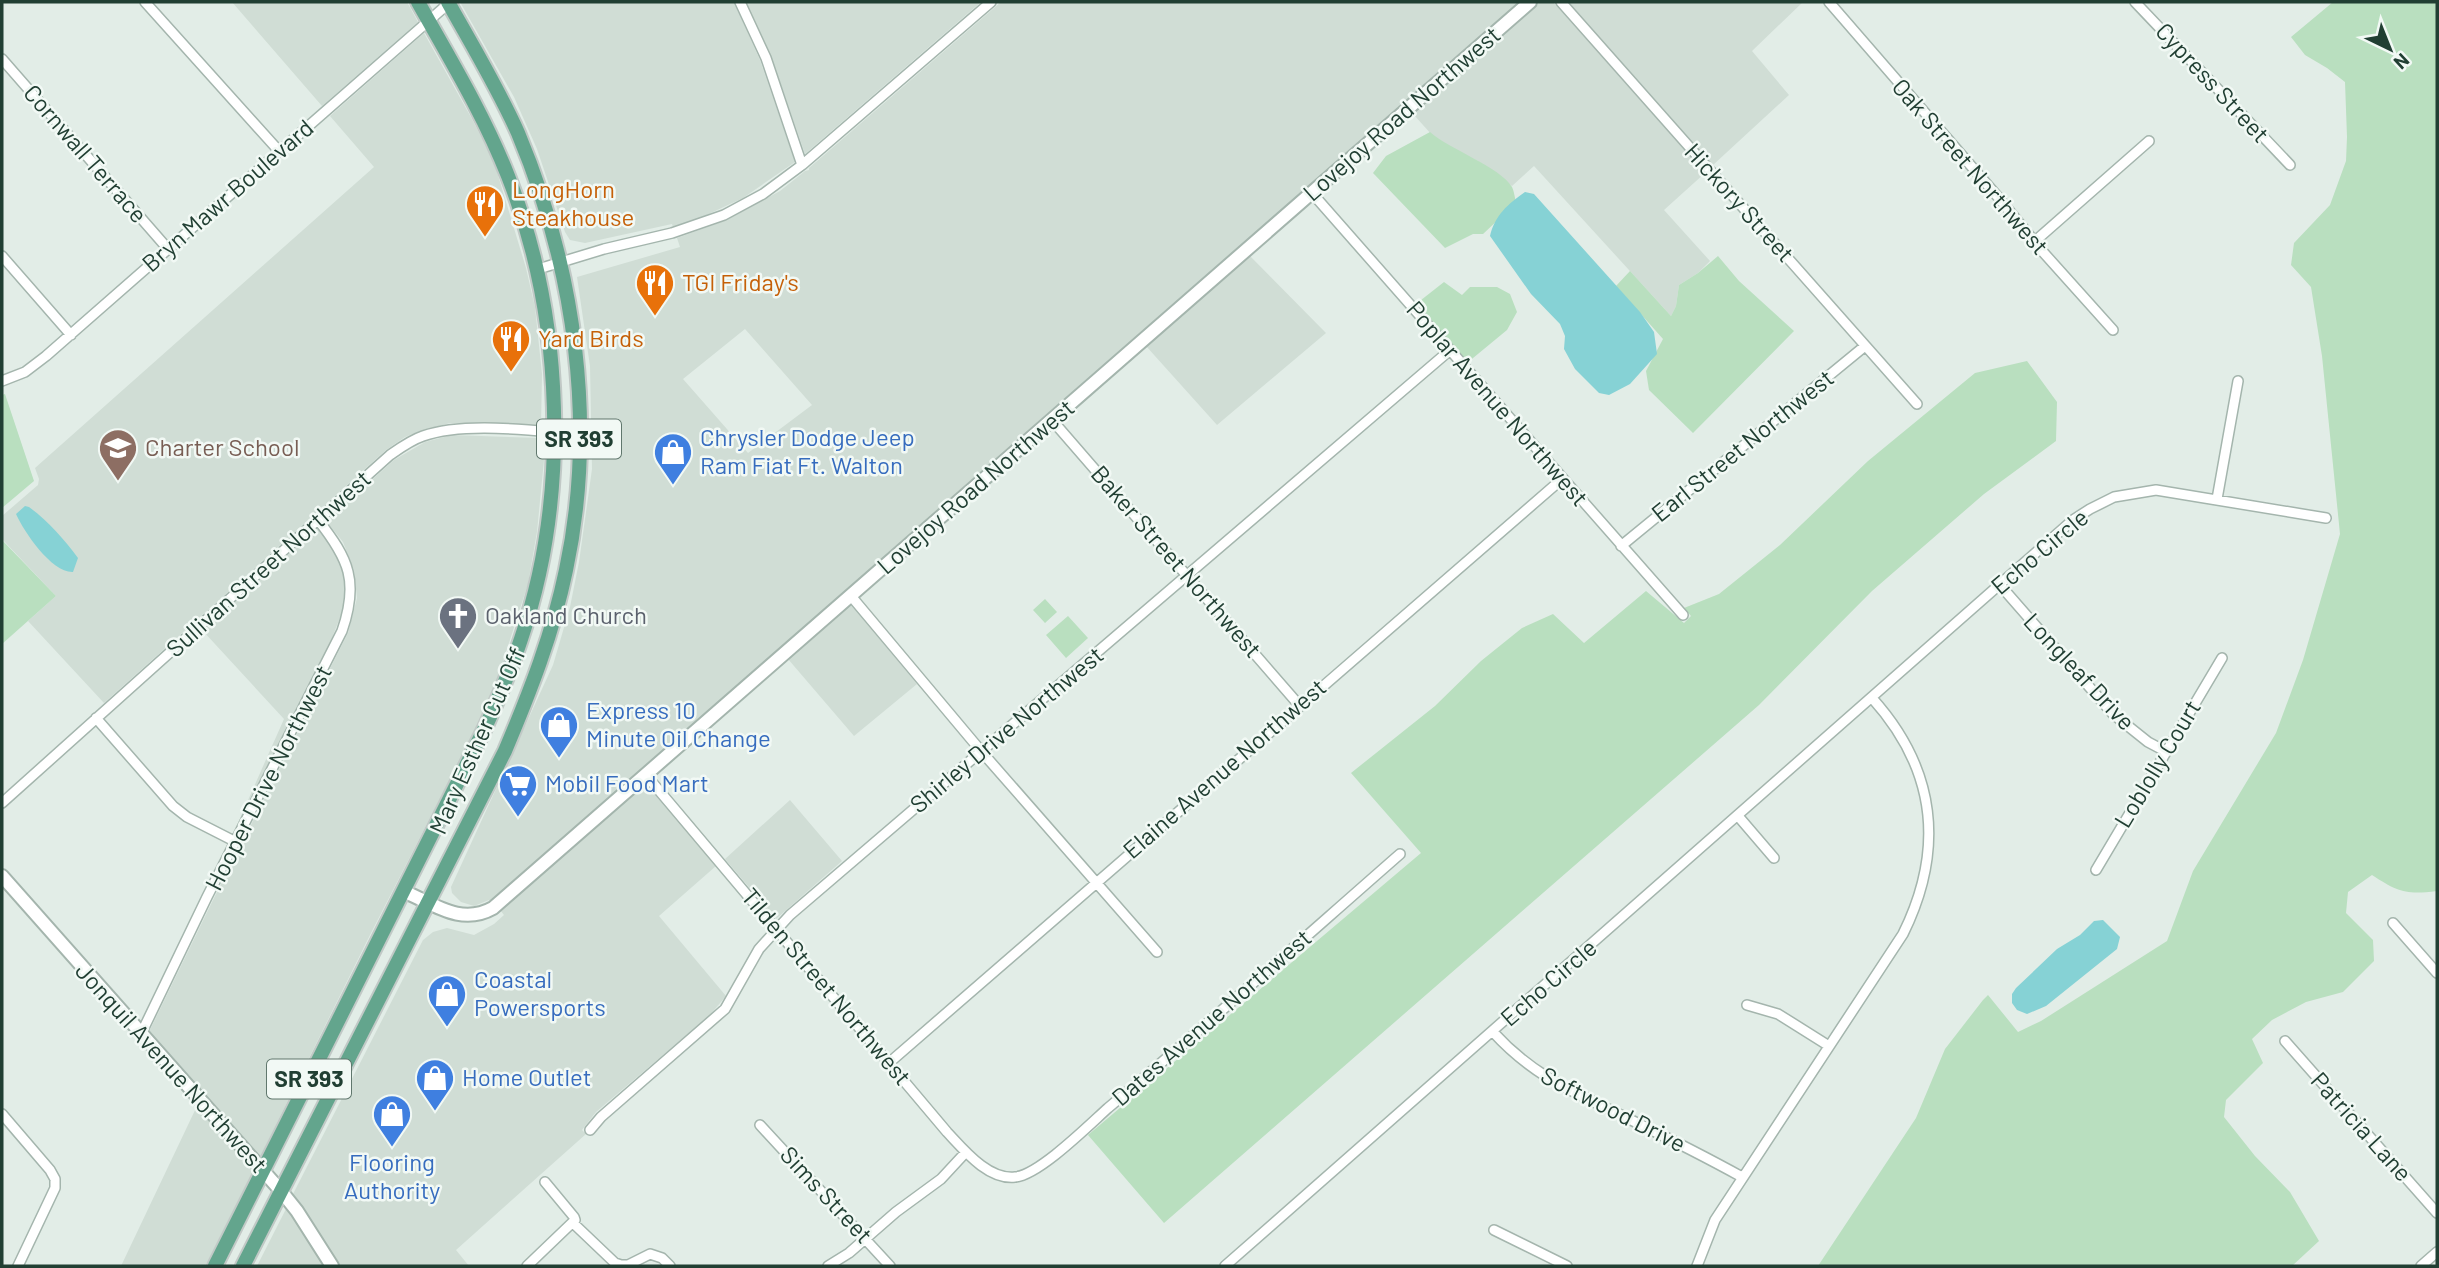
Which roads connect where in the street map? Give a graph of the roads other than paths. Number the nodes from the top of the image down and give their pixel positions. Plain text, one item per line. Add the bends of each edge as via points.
1 (145, 2) edge
2 (418, 2) edge
3 (740, 2) edge
4 (991, 2) edge
5 (1530, 2) edge
6 (1560, 2) edge
7 (1829, 2) edge
8 (2135, 2) edge
9 (449, 3) edge
10 (429, 21) junction
11 (2, 59) edge
12 (2149, 141) dead end
13 (279, 151) junction
14 (802, 165) junction
15 (2290, 165) dead end
16 (1312, 193) junction
17 (2034, 242) junction
18 (168, 249) junction
19 (2, 256) edge
20 (559, 264) junction
21 (535, 270) junction
22 (2113, 330) dead end
23 (71, 335) junction
24 (1866, 346) junction
25 (1449, 351) junction
26 (2, 380) edge
27 (2238, 381) dead end
28 (1917, 404) dead end
29 (1052, 420) junction
30 (554, 432) junction
31 (579, 434) junction
32 (1562, 479) junction
33 (2217, 499) junction
34 (2326, 518) dead end
35 (318, 520) junction
36 (1621, 546) junction
37 (1188, 575) junction
38 (2000, 586) junction
39 (851, 596) junction
40 (1683, 615) dead end
41 (525, 625) junction
42 (550, 632) junction
43 (2222, 658) dead end
44 (1872, 698) junction
45 (1299, 705) junction
46 (96, 718) junction
47 (981, 751) junction
48 (2165, 751) junction
49 (646, 775) junction
50 (2, 803) edge
51 (1738, 816) junction
52 (236, 842) junction
53 (1400, 854) dead end
54 (1774, 858) dead end
55 (2096, 870) dead end
56 (2, 876) edge
57 (1095, 882) junction
58 (404, 891) junction
59 (429, 902) junction
60 (2393, 923) dead end
61 (777, 928) junction
62 (1157, 952) dead end
63 (2437, 973) edge
64 (1747, 1005) dead end
65 (1493, 1032) junction
66 (141, 1034) junction
67 (2285, 1041) dead end
68 (1829, 1046) junction
69 (890, 1062) junction
70 (2, 1114) edge
71 (760, 1125) dead end
72 (590, 1130) dead end
73 (966, 1152) junction
74 (263, 1171) junction
75 (1020, 1177) joint
76 (1742, 1177) junction
77 (545, 1182) dead end
78 (281, 1191) junction
79 (2437, 1213) edge
80 (573, 1223) junction
81 (1494, 1230) dead end
82 (867, 1239) junction
83 (2437, 1252) edge
84 (1237, 1263) edge
85 (18, 1266) edge
86 (215, 1266) edge
87 (243, 1266) edge
88 (332, 1266) edge
89 (527, 1266) edge
90 (670, 1266) edge
91 (828, 1266) edge
92 (890, 1266) edge
93 (1225, 1266) edge
94 (1567, 1266) edge
95 (1697, 1266) edge
96 (2421, 1266) edge

1 - 13 street
2 - 10 main road, SR 393
3 - 14 street via 766,58
4 - 14 street
5 - 16 street, Lovejoy Road Northwest
6 - 24 street, Hickory Street
7 - 17 street, Oak Street Northwest
8 - 15 street, Cypress Street
9 - 10 street, Bryn Mawr Boulevard
9 - 20 main road, Mary Esther Cut Off / SR 393 via 517,131 544,203
10 - 13 street, Bryn Mawr Boulevard
10 - 21 main road, Mary Esther Cut Off / SR 393 via 509,177
11 - 18 street, Cornwall Terrace
12 - 17 street
13 - 18 street, Bryn Mawr Boulevard
14 - 20 street via 724,215
16 - 25 street, Poplar Avenue Northwest
16 - 29 street, Lovejoy Road Northwest
17 - 22 street, Oak Street Northwest
18 - 23 street, Bryn Mawr Boulevard
19 - 23 street
20 - 21 street
20 - 31 main road, Mary Esther Cut Off / SR 393 via 575,359
21 - 30 main road, Mary Esther Cut Off / SR 393 via 550,350
23 - 26 street, Bryn Mawr Boulevard via 25,372
24 - 28 street, Hickory Street
24 - 36 street, Earl Street Northwest
25 - 32 street, Poplar Avenue Northwest
25 - 37 street, Shirley Drive Northwest
27 - 33 street
29 - 37 street, Baker Street Northwest
29 - 39 street, Lovejoy Road Northwest
30 - 31 street, Sullivan Street Northwest
30 - 35 street, Sullivan Street Northwest via 451,429 422,436 390,455
30 - 41 main road, Mary Esther Cut Off / SR 393 via 549,512
31 - 42 main road, Mary Esther Cut Off / SR 393 via 567,568
32 - 36 street, Poplar Avenue Northwest
32 - 45 street, Elaine Avenue Northwest
33 - 34 street, Echo Circle
33 - 38 street, Echo Circle via 2156,490 2114,497 2073,520
35 - 46 street, Sullivan Street Northwest
35 - 52 street, Hooper Drive Northwest via 337,544 348,570 349,612
36 - 40 street, Poplar Avenue Northwest
37 - 45 street, Baker Street Northwest
37 - 47 street, Shirley Drive Northwest
38 - 44 street, Echo Circle
38 - 48 street, Longleaf Drive via 2113,714
39 - 47 street
39 - 49 street, Lovejoy Road Northwest
41 - 42 main road
41 - 58 main road, Mary Esther Cut Off / SR 393 via 485,728
42 - 59 main road, Mary Esther Cut Off / SR 393 via 505,751
43 - 48 street, Loblolly Court
44 - 51 street, Echo Circle
44 - 68 street via 1897,729 1922,780 1929,817 1927,872 1903,934
45 - 57 street, Elaine Avenue Northwest
46 - 50 street, Sullivan Street Northwest
46 - 52 street via 173,806
47 - 57 street
47 - 61 street, Shirley Drive Northwest
48 - 55 street, Loblolly Court
49 - 59 street, Lovejoy Road Northwest via 493,908 466,916
49 - 61 street, Tilden Street Northwest
51 - 54 street
51 - 65 street, Echo Circle
52 - 66 street, Hooper Drive Northwest
53 - 75 street, Dates Avenue Northwest via 1100,1115
56 - 66 street, Jonquil Avenue Northwest
57 - 62 street
57 - 69 street, Elaine Avenue Northwest
58 - 59 street, Lovejoy Road Northwest
58 - 74 main road, Mary Esther Cut Off / SR 393
59 - 78 main road, Mary Esther Cut Off / SR 393
60 - 63 street
61 - 69 street, Tilden Street Northwest
61 - 72 street, Shirley Drive Northwest via 759,949 725,1009
64 - 68 street via 1778,1014
65 - 76 street, Softwood Drive via 1548,1079
65 - 84 street, Echo Circle
66 - 74 street, Jonquil Avenue Northwest
67 - 79 street, Patricia Lane
68 - 76 street
69 - 73 street, Tilden Street Northwest
70 - 85 street via 55,1179 55,1188
71 - 82 street, Sims Street
73 - 75 street, Tilden Street Northwest via 998,1176
73 - 82 street via 941,1179
74 - 78 street, Jonquil Avenue Northwest
74 - 86 main road, Mary Esther Cut Off / SR 393
76 - 95 street via 1715,1220
77 - 80 street via 574,1217
78 - 87 main road, Mary Esther Cut Off / SR 393
78 - 88 street, Jonquil Avenue Northwest
80 - 89 street
80 - 90 street via 615,1262 628,1265 650,1254
81 - 94 street
82 - 91 street
82 - 92 street, Sims Street
83 - 96 street
84 - 93 street, Echo Circle

